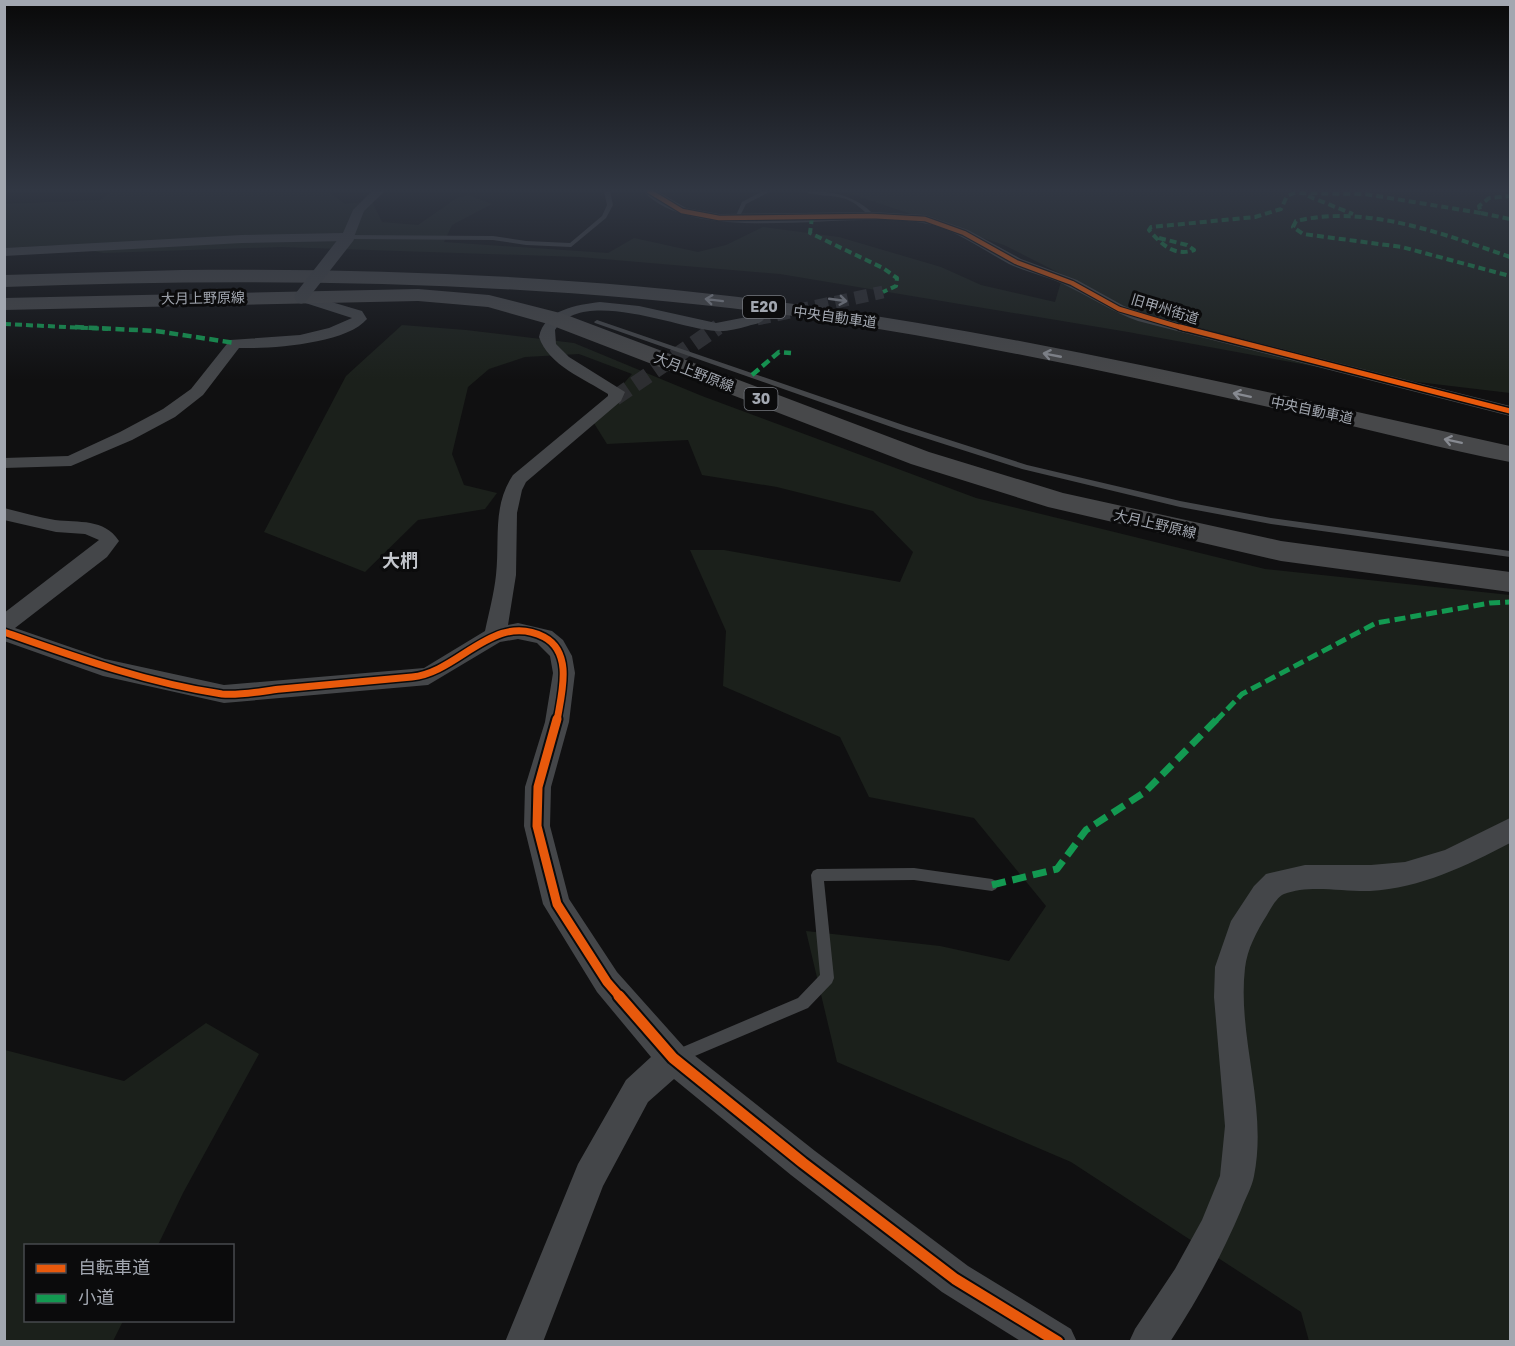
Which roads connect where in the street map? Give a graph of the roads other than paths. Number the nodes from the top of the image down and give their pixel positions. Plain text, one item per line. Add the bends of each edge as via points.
1 (335, 254) edge
2 (1000, 254) edge
3 (4, 267) edge
4 (4, 281) edge
5 (301, 297) junction
6 (4, 304) edge
7 (556, 319) junction
8 (757, 319) tunnel mouth
9 (597, 322) dead end
10 (1510, 411) edge
11 (1510, 433) edge
12 (1510, 454) edge
13 (4, 463) edge
14 (4, 514) edge
15 (1510, 554) edge
16 (1510, 582) edge
17 (4, 625) edge
18 (4, 632) edge
19 (495, 635) junction
20 (1510, 830) edge
21 (992, 885) dead end
22 (673, 1058) junction
23 (524, 1341) edge
24 (1058, 1341) edge
25 (1149, 1341) edge

1 - 5 street, bridge
2 - 10 street, 旧甲州街道 via 1143,318
3 -> 11 main road, 中央自動車道 / E20 via 194,260 373,260 545,268 723,285 1004,327
12 -> 4 main road, 中央自動車道 / E20 via 984,341 717,300 532,283 361,274 200,274
5 - 6 main road, 大月上野原線 / 30
5 - 7 main road, 大月上野原線 / 30 via 456,297 512,306
5 - 13 street via 357,314 360,319 299,339 235,343 197,392 169,413 126,436 71,461
7 - 8 street via 579,309 618,306 718,327
7 - 16 main road, 大月上野原線 / 30 via 864,438 1058,501 1281,551
7 - 19 street via 546,338 555,352 617,392 615,398 512,489 508,501 506,574
9 - 15 lane via 1025,467 1271,520
14 - 17 street via 56,526 88,528 109,541
18 - 19 street via 103,667 224,694 428,676
19 - 22 street via 531,632 544,637 561,656 564,685 536,806 557,904 607,982
20 - 25 street via 1451,860 1405,874 1305,878 1276,884 1264,895 1241,931 1230,967 1229,997 1241,1126 1237,1177 1188,1282
21 - 22 lane via 914,874 817,875 827,978 803,1003
22 - 23 street via 637,1091 590,1176
22 - 24 street via 955,1279

